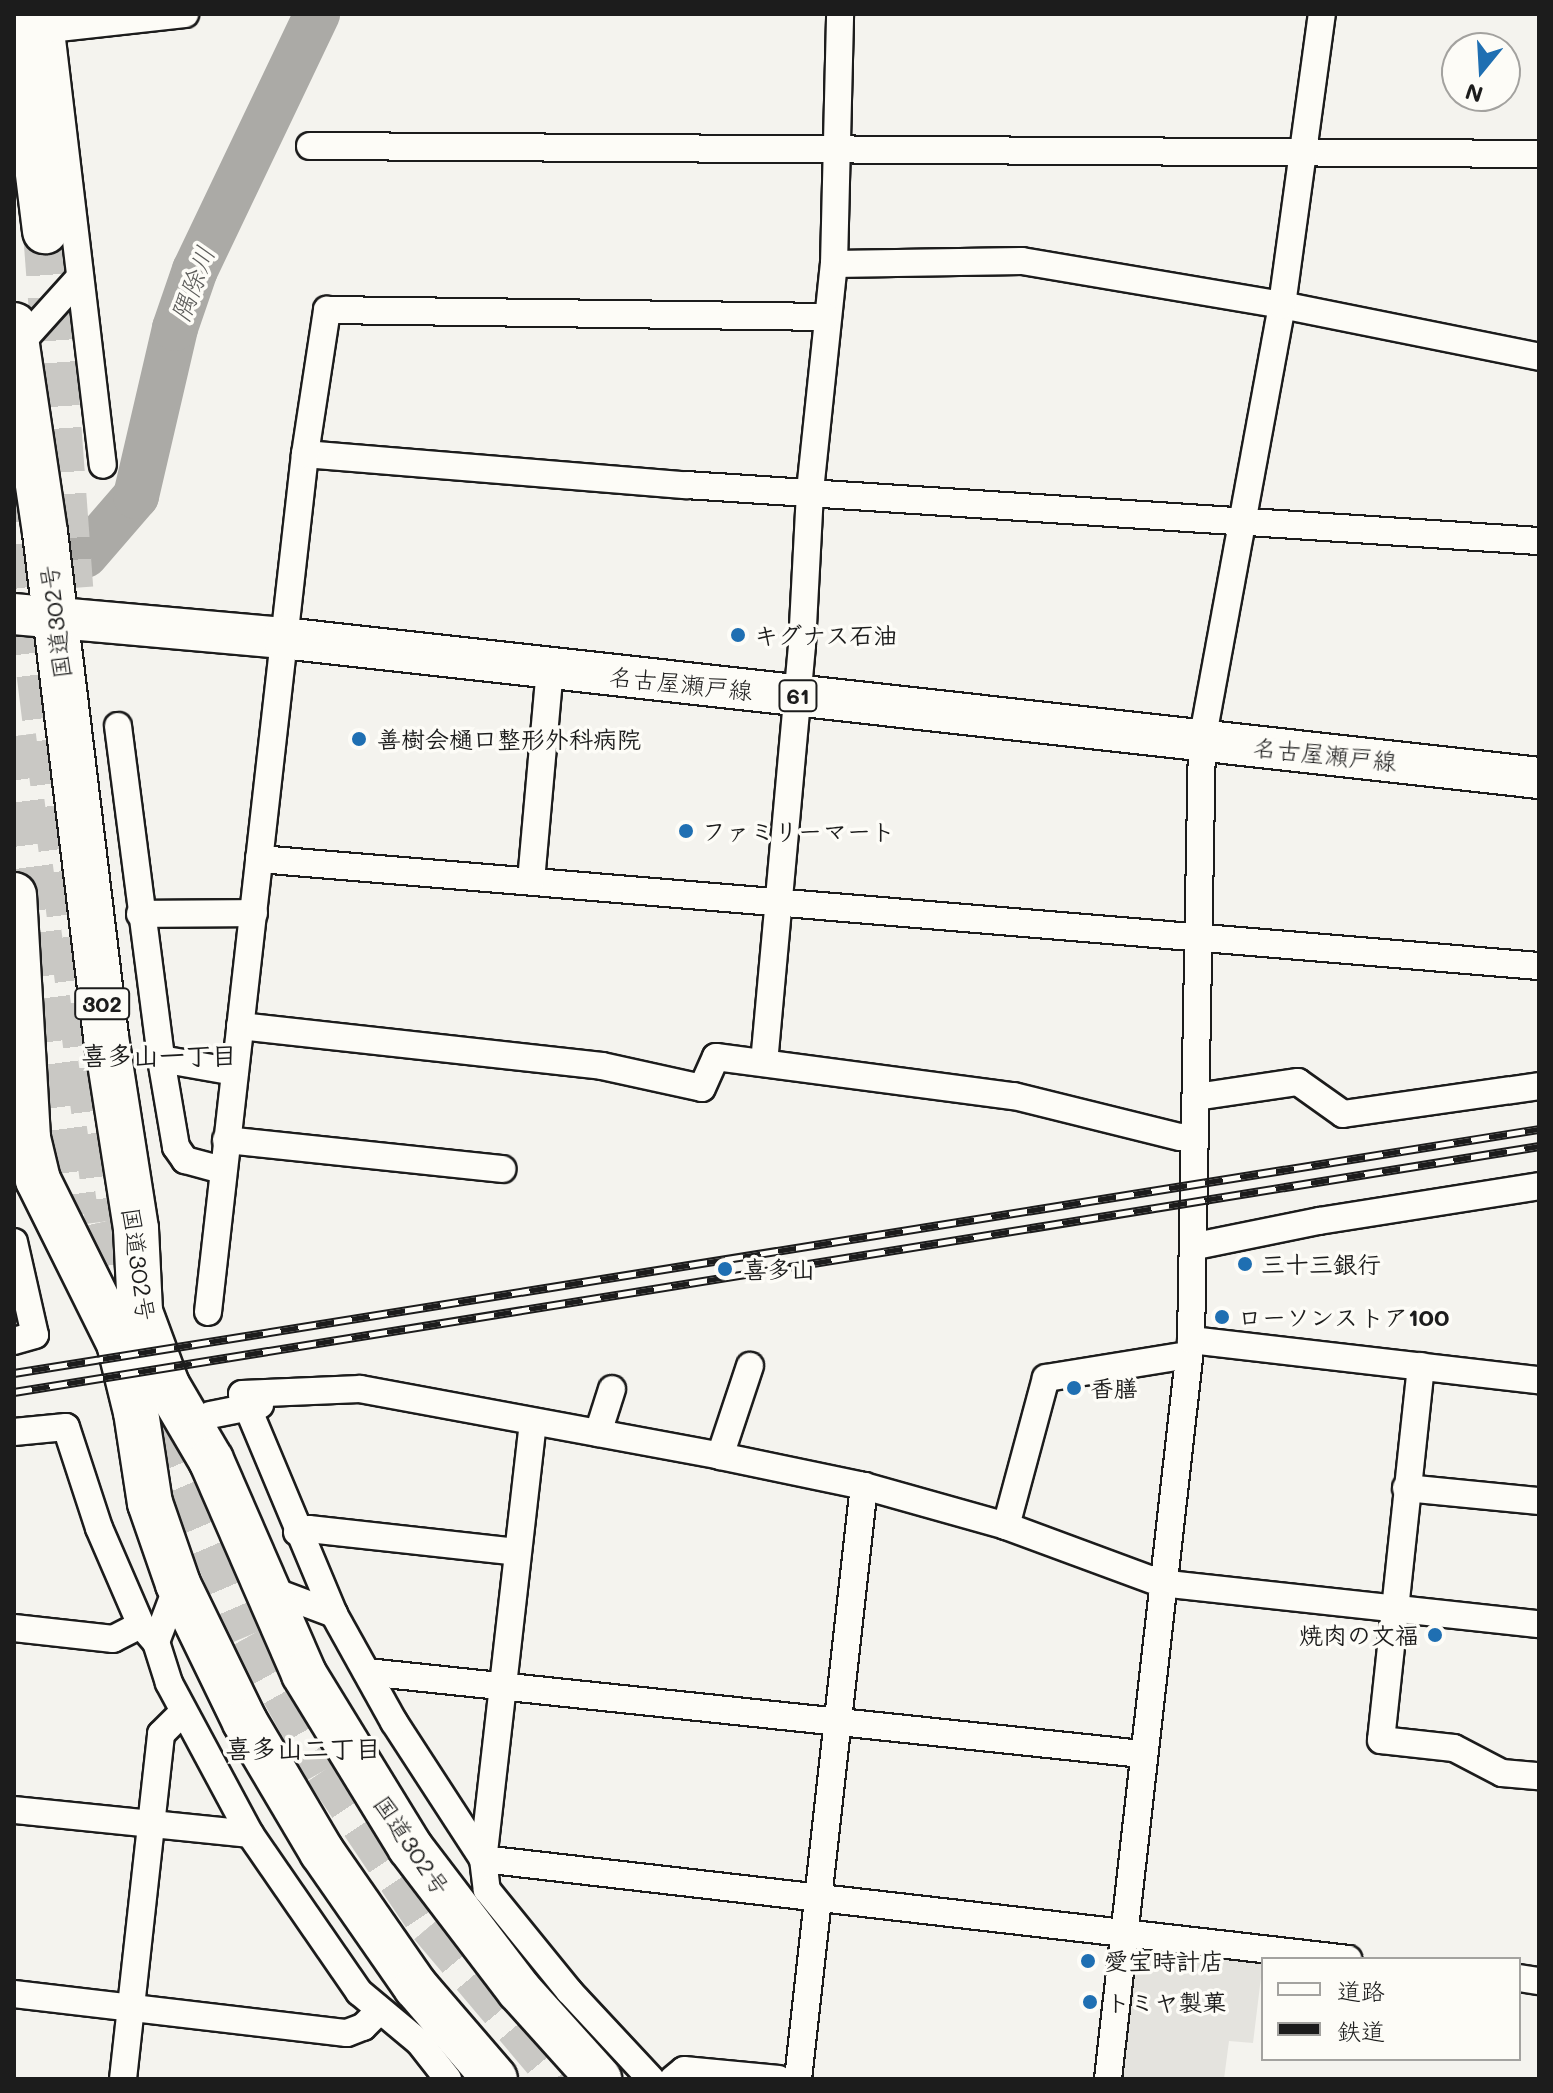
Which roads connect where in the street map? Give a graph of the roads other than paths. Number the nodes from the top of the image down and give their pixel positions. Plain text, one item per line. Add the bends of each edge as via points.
1 (185, 14) edge
2 (840, 14) edge
3 (1322, 14) edge
4 (39, 19) edge
5 (310, 146) dead end
6 (839, 149) junction
7 (1299, 154) junction
8 (1539, 154) edge
9 (45, 231) tunnel mouth
10 (834, 264) junction
11 (80, 277) junction
12 (1282, 305) junction
13 (826, 317) junction
14 (15, 336) edge
15 (1539, 357) edge
16 (305, 454) junction
17 (103, 465) dead end
18 (810, 491) junction
19 (1245, 522) junction
20 (1539, 541) edge
21 (35, 616) edge
22 (283, 638) junction
23 (550, 669) junction
24 (794, 695) junction
25 (118, 726) dead end
26 (1202, 741) junction
27 (1539, 778) edge
28 (82, 844) junction
29 (131, 856) junction
30 (259, 859) junction
31 (531, 881) junction
32 (14, 895) edge
33 (780, 902) junction
34 (254, 913) junction
35 (140, 914) junction
36 (1197, 935) junction
37 (1539, 966) edge
38 (240, 1026) junction
39 (161, 1059) junction
40 (764, 1063) junction
41 (235, 1072) junction
42 (1539, 1086) edge
43 (1196, 1097) junction
44 (1194, 1136) junction
45 (226, 1140) junction
46 (502, 1169) dead end
47 (222, 1170) junction
48 (1539, 1186) edge
49 (14, 1242) edge
50 (1196, 1246) junction
51 (208, 1312) dead end
52 (14, 1341) edge
53 (1190, 1347) junction
54 (750, 1366) dead end
55 (1421, 1366) junction
56 (1539, 1380) edge
57 (612, 1389) dead end
58 (253, 1405) junction
59 (210, 1415) dead end
60 (533, 1422) junction
61 (14, 1432) edge
62 (598, 1433) junction
63 (720, 1456) junction
64 (864, 1486) junction
65 (1406, 1488) junction
66 (1539, 1501) edge
67 (1006, 1526) junction
68 (297, 1532) junction
69 (517, 1552) junction
70 (1160, 1583) junction
71 (178, 1584) junction
72 (265, 1588) junction
73 (1393, 1608) junction
74 (334, 1614) junction
75 (1539, 1624) edge
76 (14, 1628) edge
77 (148, 1633) junction
78 (367, 1672) junction
79 (504, 1683) junction
80 (183, 1712) junction
81 (835, 1722) junction
82 (1142, 1754) junction
83 (1539, 1776) edge
84 (14, 1810) edge
85 (151, 1825) junction
86 (250, 1834) junction
87 (483, 1859) junction
88 (816, 1900) junction
89 (1123, 1933) junction
90 (1331, 1957) edge
91 (14, 1994) edge
92 (131, 2008) junction
93 (379, 2011) junction
94 (123, 2079) edge
95 (448, 2079) edge
96 (495, 2079) edge
97 (599, 2079) edge
98 (651, 2079) edge
99 (673, 2079) edge
100 (779, 2079) edge
101 (798, 2079) edge
102 (1108, 2079) edge

1 - 4 street
2 - 6 street
3 - 7 street
4 - 9 highway
4 - 11 street
5 - 6 street
6 - 7 street
6 - 10 street
7 - 8 street
7 - 12 street
10 - 12 street via 1022,261
10 - 13 street
11 - 14 street
11 - 17 street
12 - 15 street
12 - 19 street
13 - 16 street via 327,310
13 - 18 street via 821,416
14 - 21 highway, 国道302号 / 302
16 - 18 street
16 - 22 street
18 - 19 street
18 - 24 street via 802,645
19 - 20 street
19 - 26 street via 1227,580
21 - 22 main road, 名古屋瀬戸線 / 61
21 - 28 highway, 国道302号 / 302
22 - 23 main road, 名古屋瀬戸線 / 61
22 - 30 street
23 - 24 main road, 名古屋瀬戸線 / 61
23 - 31 street
24 - 26 main road, 名古屋瀬戸線 / 61
24 - 33 street
25 - 29 street
26 - 27 main road, 名古屋瀬戸線 / 61
26 - 36 street
28 - 29 street
28 - 72 highway, 国道302号 / 302 via 136,1229 140,1312 167,1385 211,1460
29 - 35 street
30 - 31 street
30 - 34 street
31 - 33 street
32 - 71 highway, 国道302号 via 28,1138 35,1166 119,1343 150,1503
33 - 36 street
33 - 40 street
34 - 35 street
34 - 38 street
35 - 39 street
36 - 37 street
36 - 43 street
38 - 40 street via 602,1066 702,1088 716,1057
38 - 41 street
39 - 41 street
39 - 47 street via 176,1147 185,1160
40 - 44 street via 1014,1096 1180,1137
41 - 45 street
42 - 43 street via 1343,1114 1298,1082
43 - 44 street
44 - 50 street
45 - 46 street
45 - 47 street
47 - 51 street
48 - 50 street
49 - 52 street via 35,1335
50 - 53 street
53 - 55 street
53 - 67 street via 1046,1378
53 - 70 street
54 - 63 street
55 - 56 street
55 - 65 street
57 - 62 street
58 - 59 street
58 - 60 street via 242,1394 360,1389
58 - 68 street
60 - 62 street
60 - 69 street
61 - 77 street via 66,1427 99,1528
62 - 63 street
63 - 64 street
64 - 67 street
64 - 81 street
65 - 66 street
65 - 73 street
67 - 70 street
68 - 69 street via 309,1529
68 - 74 street
69 - 79 street
70 - 73 street
70 - 82 street
71 - 77 street
71 - 96 highway, 国道302号 via 245,1722 322,1852 416,1987
72 - 74 street
72 - 97 highway, 国道302号 / 302 via 304,1674 410,1847 519,1990
73 - 75 street
73 - 83 street via 1381,1740 1454,1748 1502,1773
74 - 78 street
76 - 77 street via 113,1639
77 - 80 street
78 - 79 street
78 - 87 street
79 - 81 street
79 - 87 street
80 - 85 street via 161,1734
80 - 86 street
81 - 82 street
81 - 88 street
82 - 89 street
84 - 85 street
85 - 86 street
85 - 92 street
86 - 93 street via 359,1992
87 - 88 street
87 - 98 street via 487,1890 569,1991
88 - 89 street
88 - 101 street
89 - 90 street
89 - 102 street
91 - 92 street
92 - 93 street via 347,2033 363,2027
92 - 94 street
93 - 95 street via 419,2042
99 - 100 street via 684,2070

